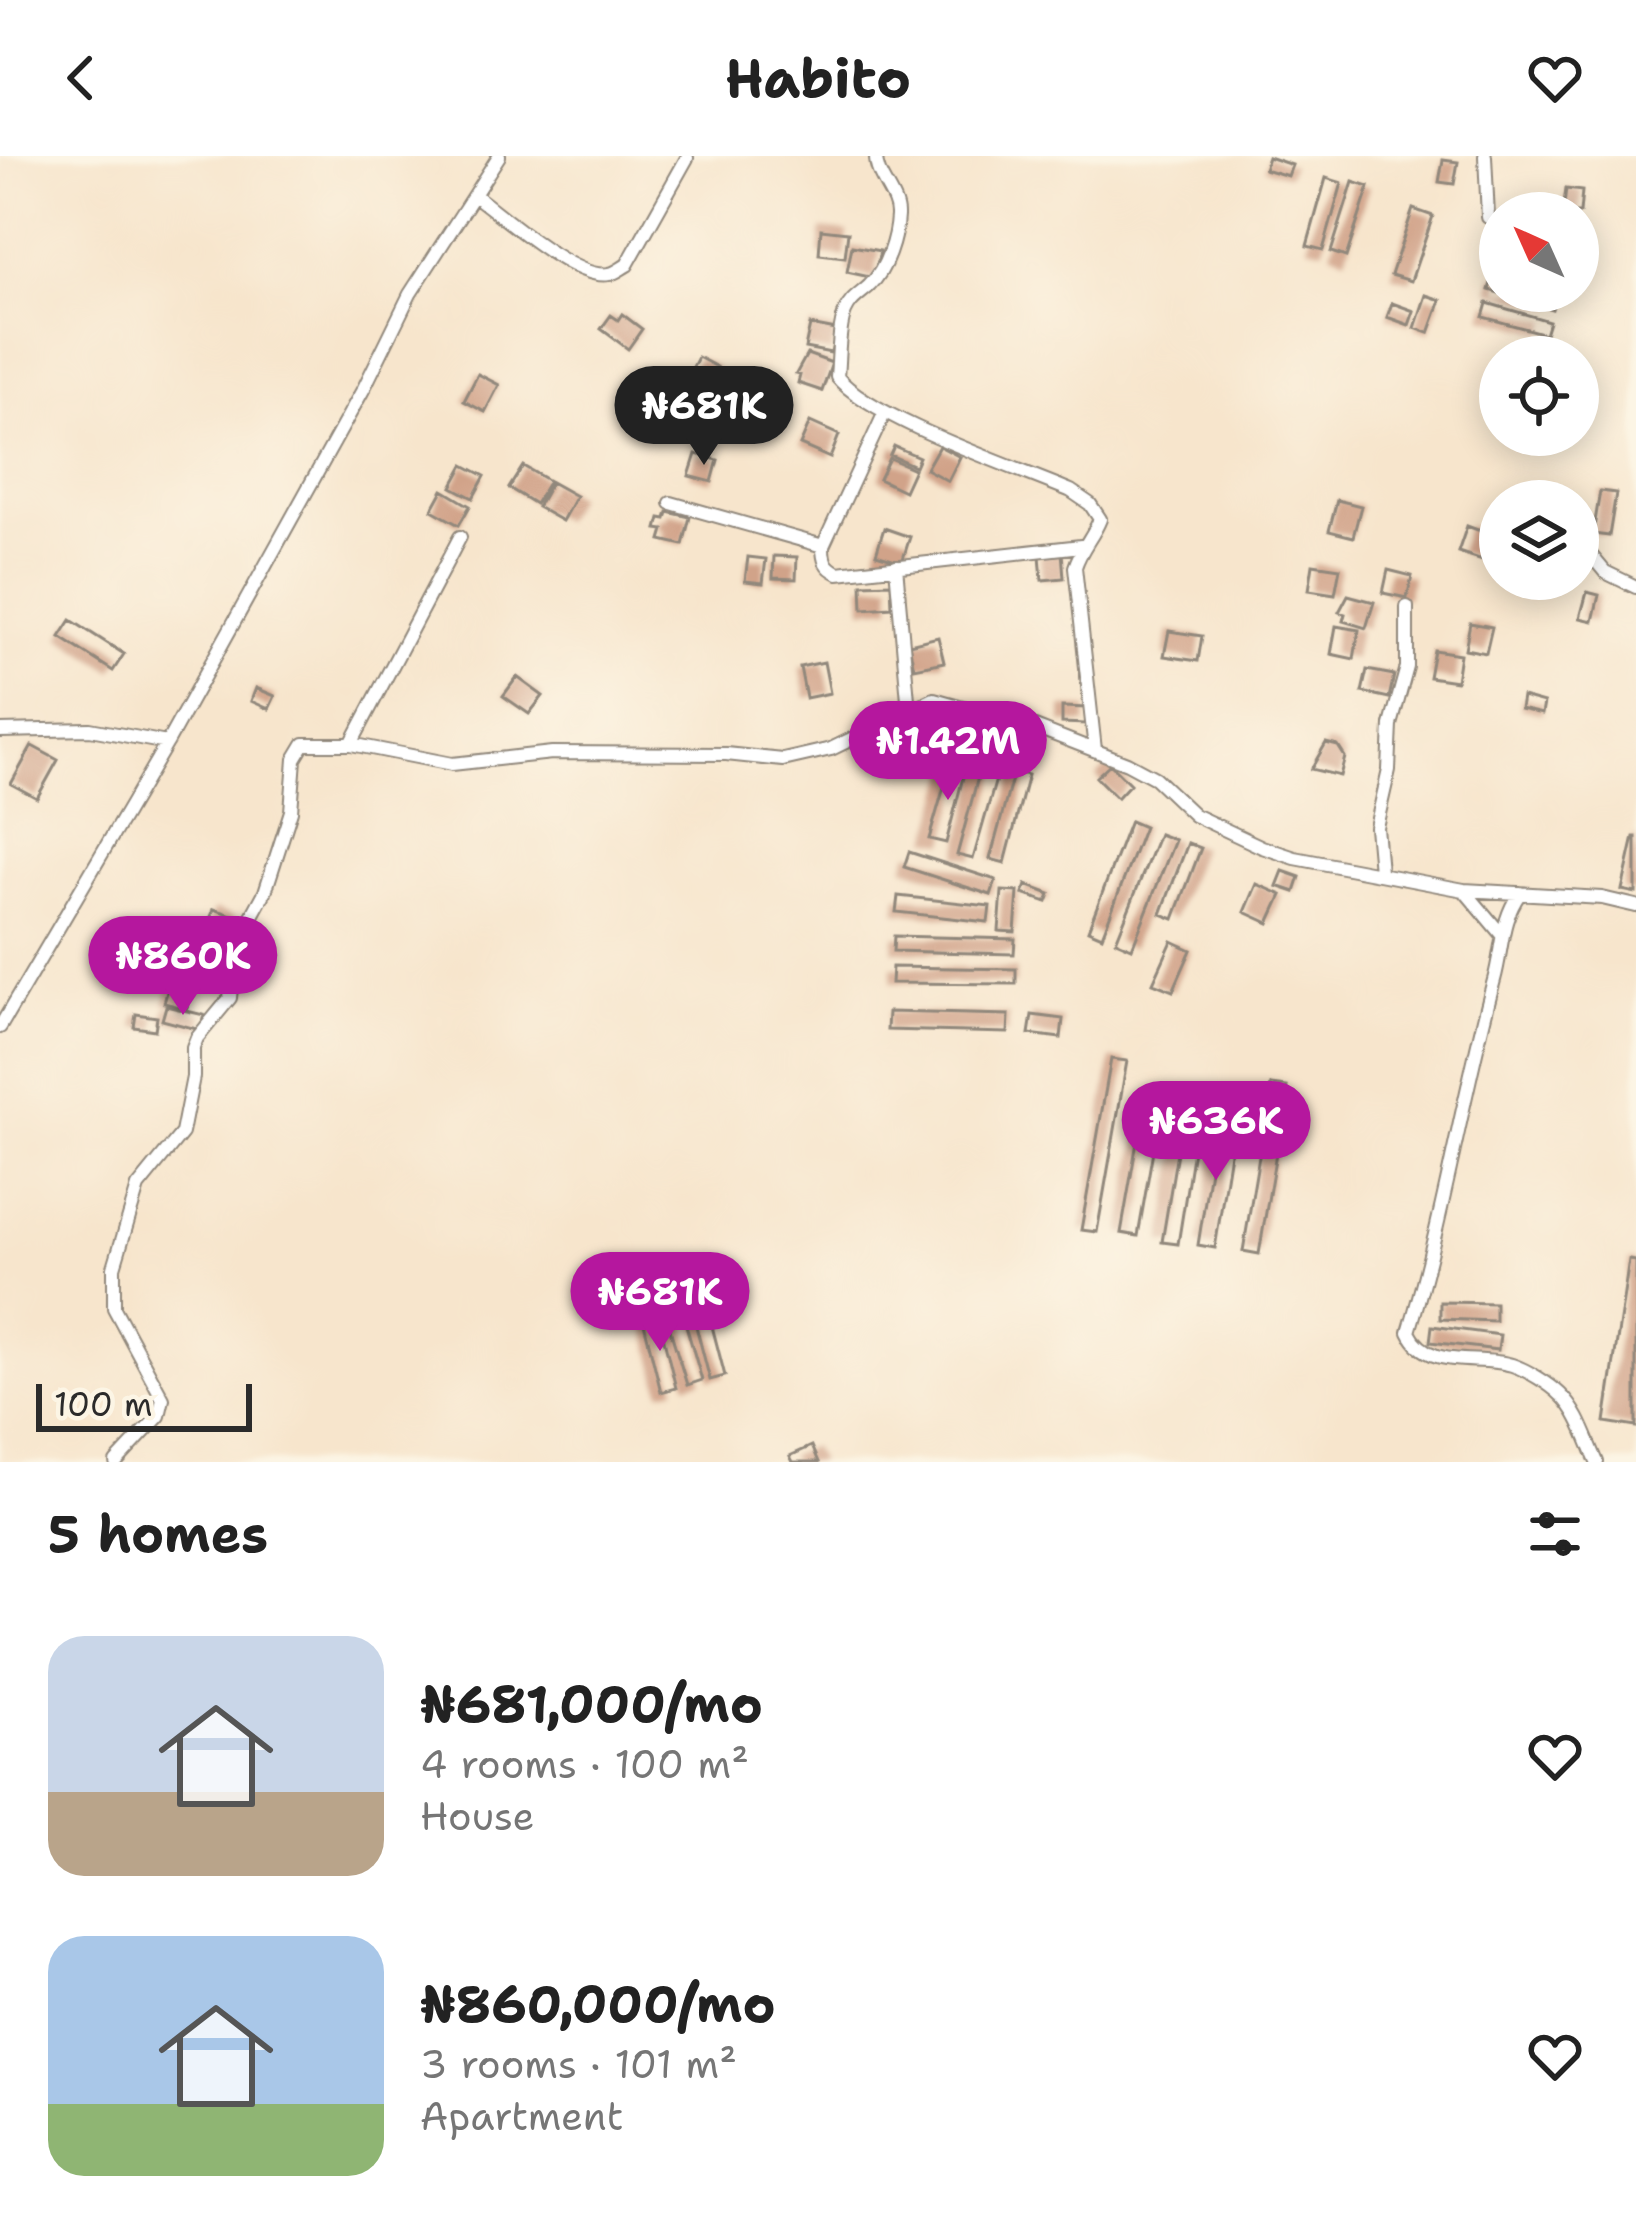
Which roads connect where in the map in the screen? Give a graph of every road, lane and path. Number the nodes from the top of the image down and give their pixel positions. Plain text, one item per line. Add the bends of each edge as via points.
1 (500, 156) edge
2 (876, 156) edge
3 (1485, 156) edge
4 (687, 158) edge
5 (1487, 192) edge
6 (474, 195) junction
7 (885, 412) junction
8 (670, 503) dead end
9 (460, 537) dead end
10 (823, 546) junction
11 (1081, 546) junction
12 (1599, 565) edge
13 (896, 566) junction
14 (1636, 586) edge
15 (1407, 607) dead end
16 (908, 711) junction
17 (0, 731) edge
18 (167, 742) junction
19 (351, 744) junction
20 (1095, 750) junction
21 (1380, 871) junction
22 (1464, 890) junction
23 (1520, 893) junction
24 (1636, 906) edge
25 (1501, 934) junction
26 (0, 1027) edge
27 (116, 1462) edge
28 (1597, 1462) edge

1 - 6 street
2 - 7 street via 896,224 884,267 844,314 837,377
3 - 5 street
4 - 6 street via 627,265 610,274 561,258
6 - 18 street via 410,294
7 - 10 street
7 - 11 street via 1071,491 1100,519
8 - 10 street
9 - 19 street
10 - 13 street via 823,559 838,573
11 - 13 street
11 - 20 street via 1075,567
12 - 14 street
13 - 16 street
15 - 21 street via 1407,667 1376,827
16 - 19 street via 831,749 783,760 552,754 452,764
16 - 20 street via 934,699
17 - 18 street via 90,729
18 - 26 street
19 - 27 street via 304,744 296,759 291,811 265,892 235,947 230,998 193,1048 182,1133 138,1187 111,1288 163,1408
20 - 21 street via 1262,847
21 - 22 street
22 - 23 street
22 - 25 street
23 - 24 street
23 - 25 street
25 - 28 street via 1408,1332 1441,1358 1513,1365 1553,1389 1574,1410

